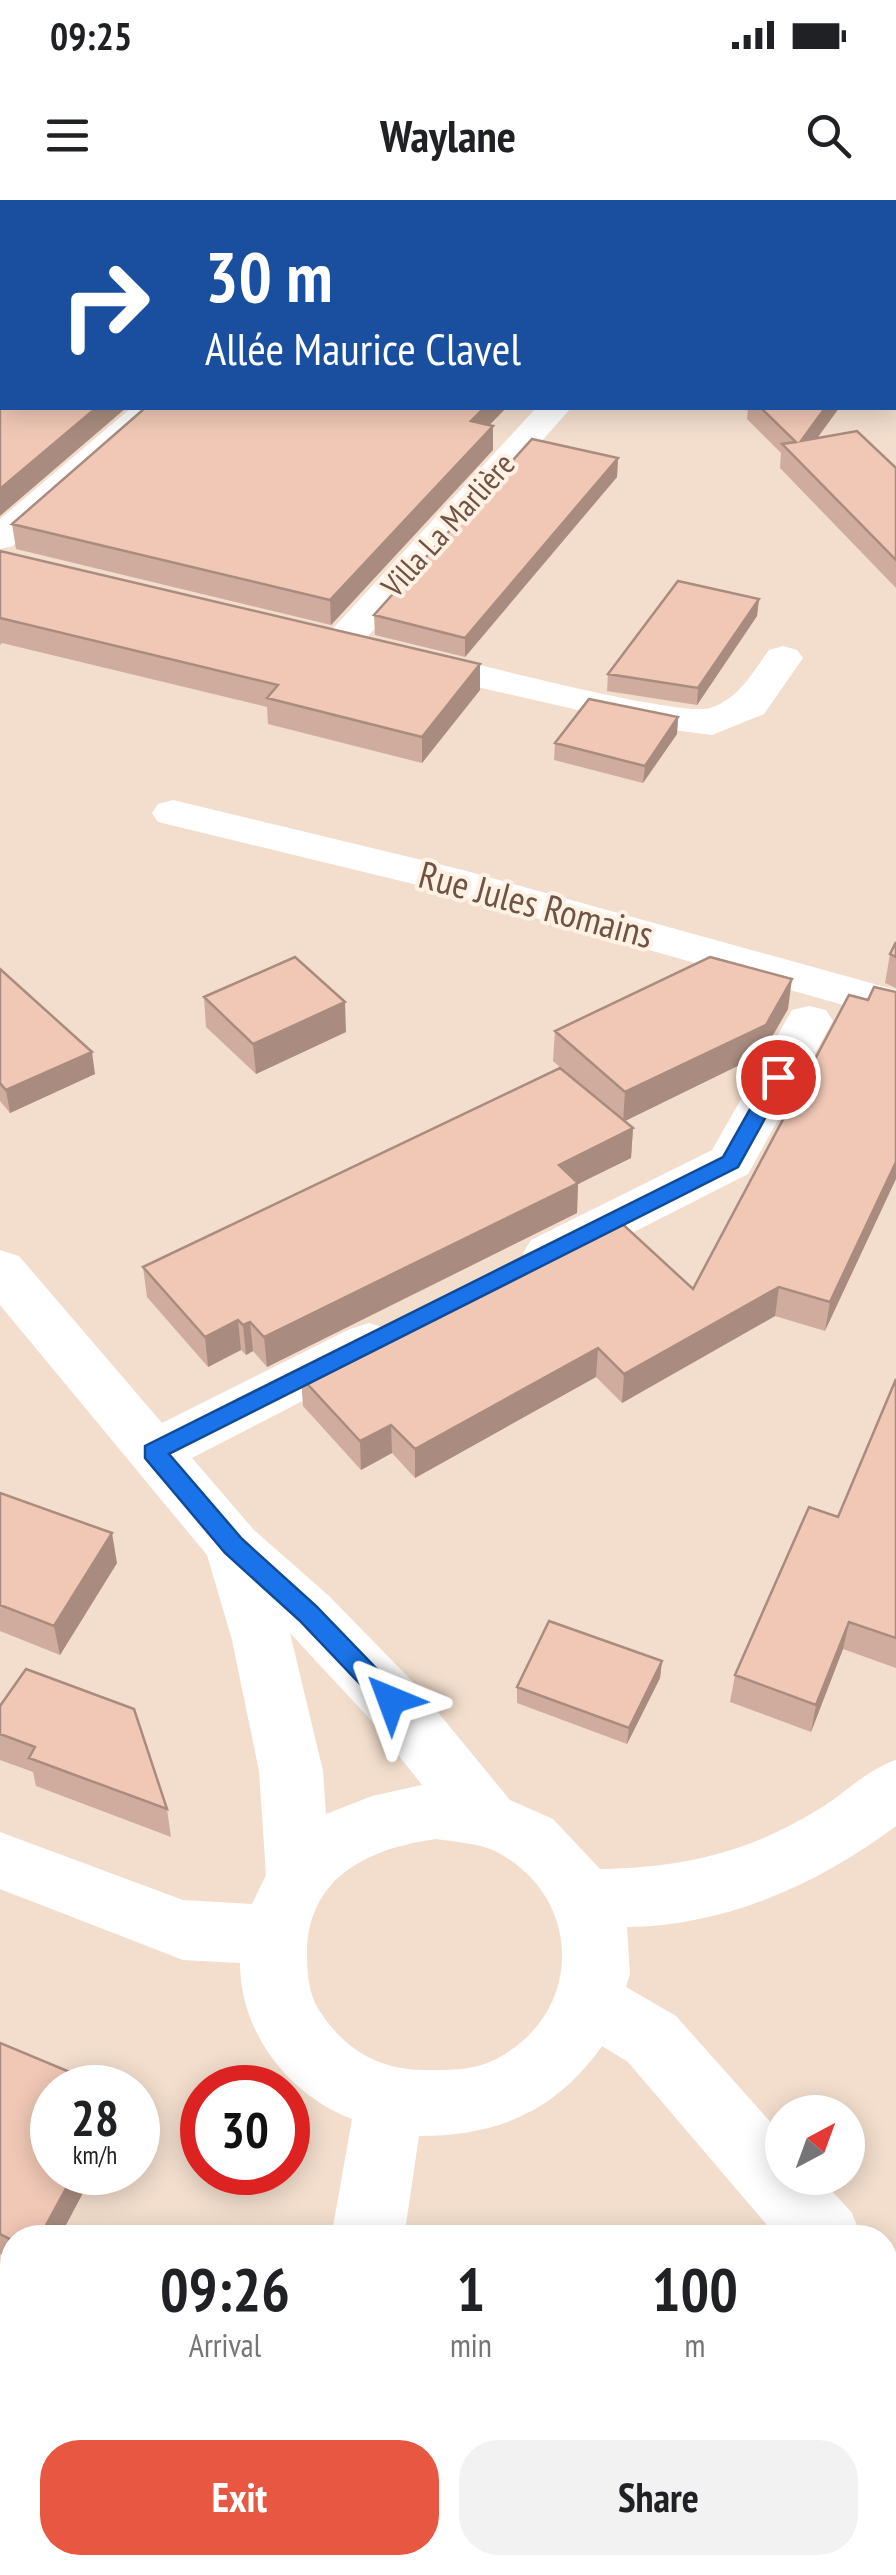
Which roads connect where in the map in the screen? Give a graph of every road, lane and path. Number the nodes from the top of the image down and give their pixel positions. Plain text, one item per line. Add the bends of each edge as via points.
1 (149, 410) edge
2 (552, 410) edge
3 (6, 554) edge
4 (783, 658) dead end
5 (174, 813) dead end
6 (896, 1005) edge
7 (809, 1020) dead end
8 (0, 1269) edge
9 (503, 1276) edge
10 (416, 1320) edge
11 (153, 1452) junction
12 (233, 1546) junction
13 (896, 1787) edge
14 (488, 1820) junction
15 (0, 1860) edge
16 (299, 1876) junction
17 (583, 1898) junction
18 (273, 1935) junction
19 (591, 2004) junction
20 (390, 2101) junction
21 (369, 2225) edge
22 (815, 2225) edge

1 - 3 street
2 - 4 street, Villa La Marlière via 322,639 712,723 750,705
5 - 6 street, Rue Jules Romains via 447,878
7 - 9 street via 730,1162
8 - 11 street
10 - 11 street
11 - 12 street
12 - 14 street via 391,1700
12 - 16 street via 292,1771
13 - 17 street via 867,1816 756,1872 679,1895
14 - 16 street via 436,1811 384,1818 337,1841
14 - 17 street via 528,1837 560,1864
15 - 18 street via 183,1930
16 - 18 street
17 - 19 street via 597,1949
18 - 20 street via 272,1977 284,2019 310,2055 346,2083
19 - 20 street via 547,2067 514,2089 474,2104
19 - 22 street via 652,2039
20 - 21 street

